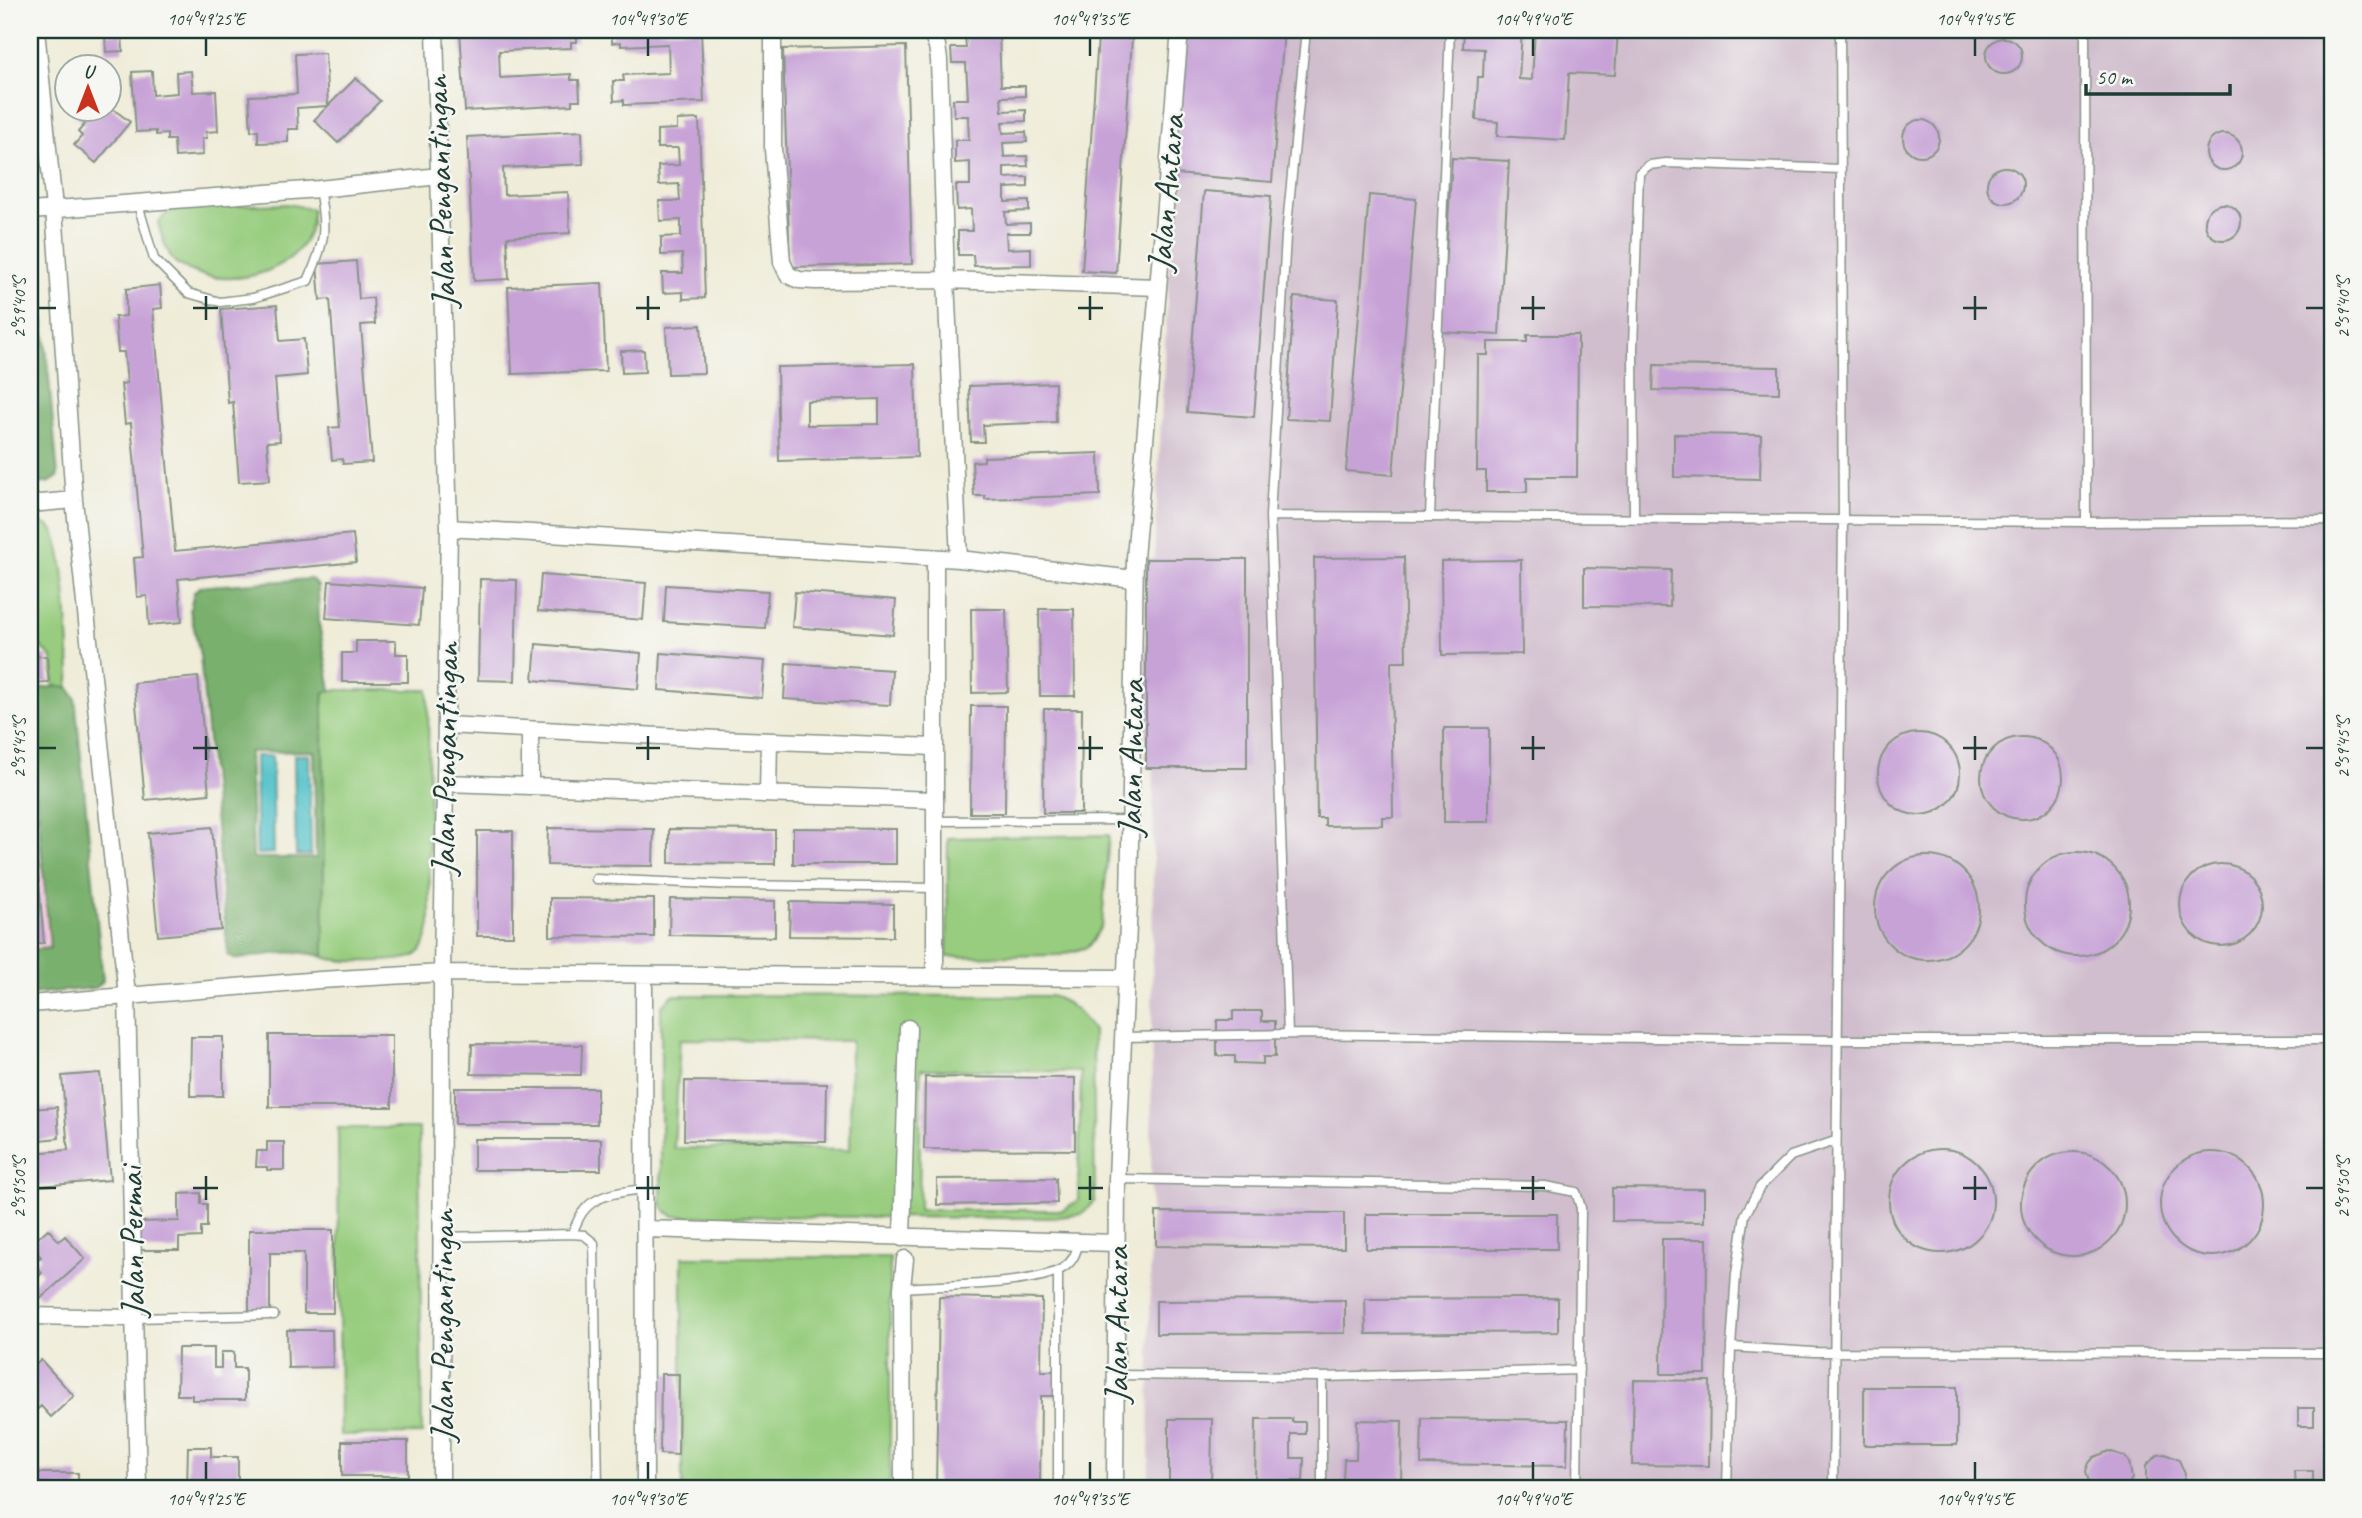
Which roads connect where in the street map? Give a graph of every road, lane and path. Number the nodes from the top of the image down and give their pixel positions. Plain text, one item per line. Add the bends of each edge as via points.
1 (36, 30) edge
2 (435, 30) edge
3 (773, 30) edge
4 (922, 30) edge
5 (1180, 30) edge
6 (1306, 30) edge
7 (1450, 30) edge
8 (1840, 30) edge
9 (2085, 30) edge
10 (1841, 169) junction
11 (439, 176) junction
12 (319, 189) junction
13 (137, 201) junction
14 (54, 208) junction
15 (30, 211) edge
16 (946, 280) junction
17 (1158, 287) junction
18 (75, 500) junction
19 (30, 504) edge
20 (1270, 516) junction
21 (1430, 517) junction
22 (1634, 518) junction
23 (1843, 519) junction
24 (2332, 520) edge
25 (2086, 522) junction
26 (449, 528) junction
27 (935, 558) junction
28 (959, 559) junction
29 (1134, 579) junction
30 (446, 726) junction
31 (530, 730) junction
32 (769, 741) junction
33 (935, 747) junction
34 (445, 783) junction
35 (530, 785) junction
36 (768, 794) junction
37 (935, 800) junction
38 (1130, 820) junction
39 (935, 821) junction
40 (596, 879) dead end
41 (935, 888) junction
42 (442, 973) junction
43 (644, 975) junction
44 (935, 976) junction
45 (1125, 978) junction
46 (127, 995) junction
47 (30, 1004) edge
48 (908, 1028) dead end
49 (1288, 1034) junction
50 (1122, 1037) junction
51 (1836, 1040) junction
52 (2332, 1040) edge
53 (1835, 1141) junction
54 (1117, 1178) junction
55 (644, 1189) junction
56 (645, 1229) junction
57 (572, 1234) junction
58 (442, 1237) junction
59 (902, 1238) junction
60 (1079, 1242) junction
61 (1116, 1243) junction
62 (905, 1259) dead end
63 (1058, 1271) junction
64 (902, 1287) junction
65 (274, 1315) dead end
66 (30, 1316) edge
67 (133, 1318) junction
68 (1731, 1347) junction
69 (1834, 1352) junction
70 (2332, 1353) edge
71 (1579, 1370) junction
72 (1115, 1375) junction
73 (1322, 1377) junction
74 (138, 1488) edge
75 (441, 1488) edge
76 (598, 1488) edge
77 (645, 1488) edge
78 (903, 1488) edge
79 (1058, 1488) edge
80 (1115, 1488) edge
81 (1322, 1488) edge
82 (1577, 1488) edge
83 (1727, 1488) edge
84 (1833, 1488) edge

1 - 14 street, Jalan Permai
2 - 11 street, Jalan Pengantingan
3 - 16 street via 773,149 782,262 788,275 815,281
4 - 16 street via 931,32 939,60
5 - 17 street, Jalan Antara
6 - 20 lane via 1286,236
7 - 21 lane
8 - 10 lane
9 - 25 lane
10 - 22 lane via 1666,163 1648,165 1639,173
10 - 23 lane
11 - 12 street
11 - 26 street, Jalan Pengantingan
12 - 13 street
12 - 13 lane via 324,220 321,250 308,281 253,298 220,302 188,293 154,258
13 - 14 street
14 - 15 street
14 - 18 street, Jalan Permai
16 - 17 street
16 - 28 street
17 - 29 street, Jalan Antara
18 - 19 street
18 - 46 street, Jalan Permai
20 - 21 lane
20 - 49 lane
21 - 22 lane
22 - 23 lane
23 - 25 lane
23 - 51 lane
24 - 25 lane
26 - 27 street
26 - 30 street, Jalan Pengantingan
27 - 28 street
27 - 33 street
28 - 29 street
29 - 38 street, Jalan Antara
30 - 31 street
30 - 34 street, Jalan Pengantingan
31 - 32 street
31 - 35 street
32 - 33 street
32 - 36 street
33 - 37 street
34 - 35 street
34 - 42 street, Jalan Pengantingan
35 - 36 street
36 - 37 street
37 - 39 street
38 - 39 lane
38 - 45 street, Jalan Antara
39 - 41 street
40 - 41 lane
41 - 44 street
42 - 43 street
42 - 46 street
42 - 58 street, Jalan Pengantingan
43 - 44 street
43 - 55 street
44 - 45 street
45 - 50 street, Jalan Antara
46 - 47 street
46 - 67 street, Jalan Permai
48 - 59 street
49 - 50 lane
49 - 51 lane
50 - 54 street, Jalan Antara
51 - 52 lane
51 - 53 lane
53 - 68 lane via 1791,1156 1760,1187 1745,1215
53 - 69 lane
54 - 61 street, Jalan Antara
54 - 71 lane via 1545,1186 1576,1192 1581,1208
55 - 56 street
55 - 57 lane via 597,1200 583,1211
56 - 59 street
56 - 77 street
57 - 58 lane
57 - 76 lane via 594,1242
58 - 75 street, Jalan Pengantingan
59 - 60 street
60 - 61 street
60 - 63 lane via 1075,1256
61 - 72 street, Jalan Antara
62 - 64 street
63 - 64 lane via 1035,1279
63 - 79 lane
64 - 78 street
65 - 67 lane
66 - 67 street
67 - 74 street, Jalan Permai
68 - 69 lane
68 - 83 lane
69 - 70 lane
69 - 84 lane
71 - 73 lane
71 - 82 lane
72 - 73 lane
72 - 80 street, Jalan Antara
73 - 81 lane

